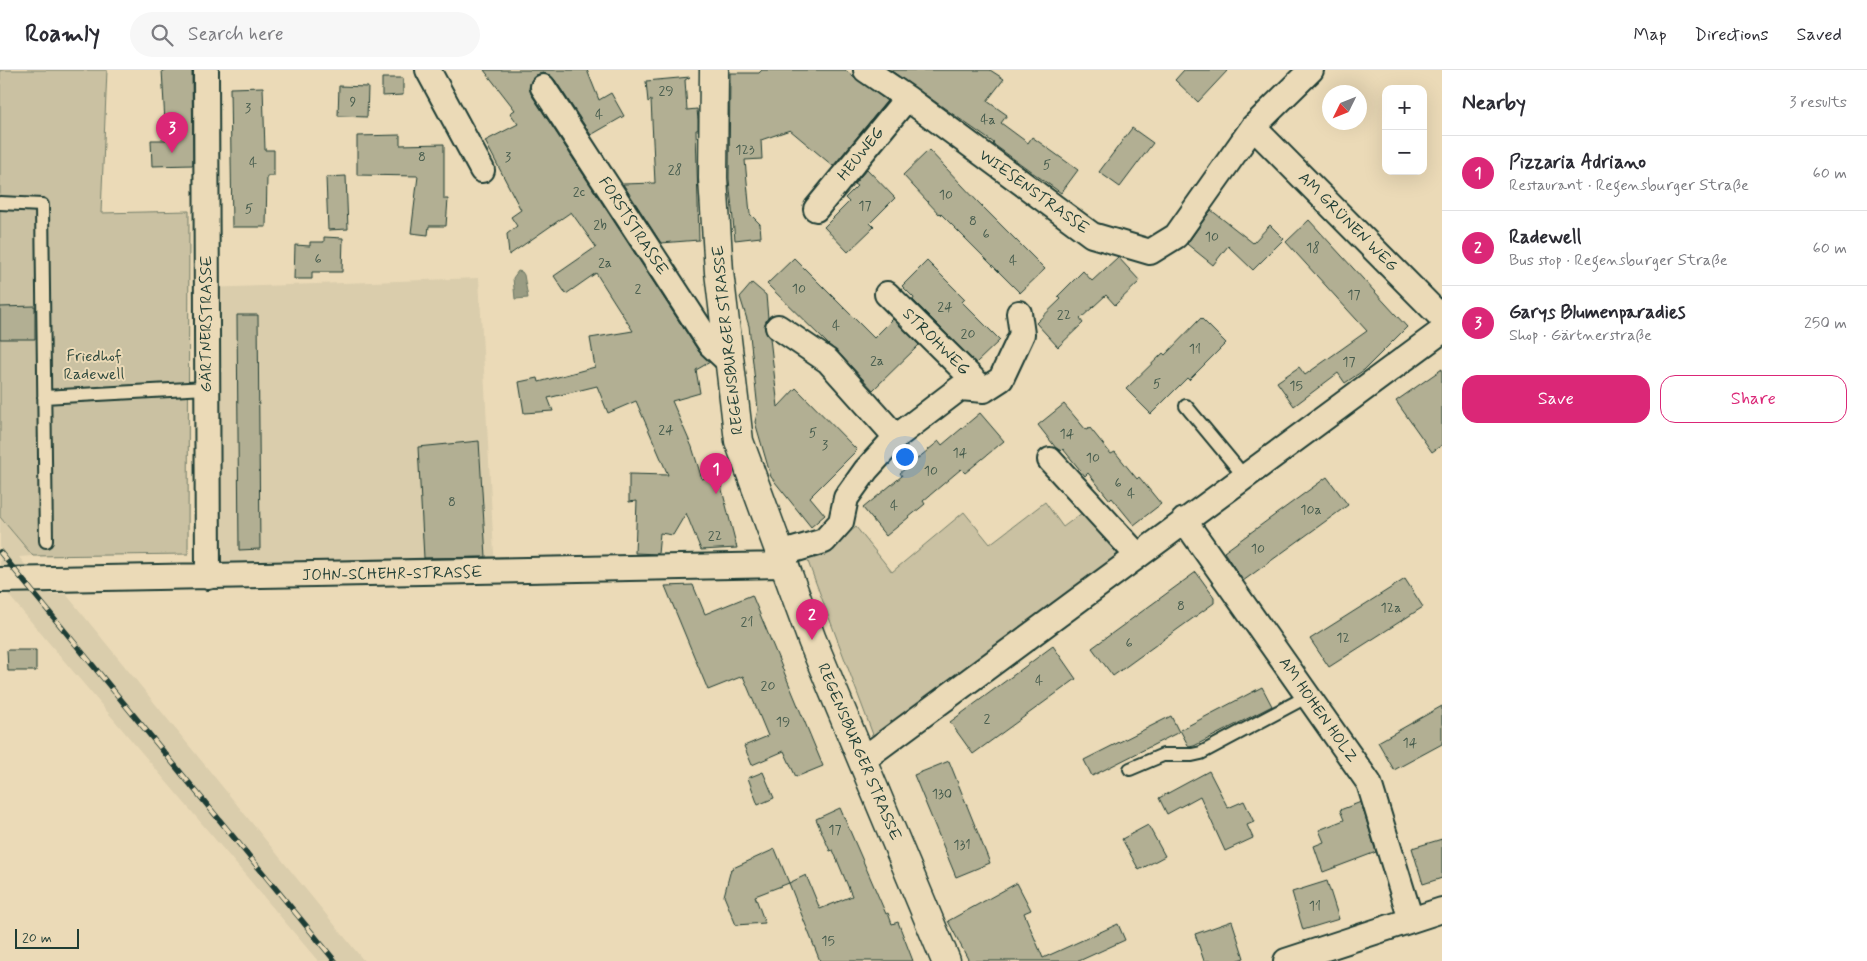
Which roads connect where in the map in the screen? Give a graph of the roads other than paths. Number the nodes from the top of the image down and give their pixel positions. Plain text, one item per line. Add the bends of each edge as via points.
1 (206, 70) edge
2 (428, 70) edge
3 (714, 70) edge
4 (866, 70) edge
5 (1311, 70) edge
6 (543, 87) dead end
7 (907, 98) junction
8 (1253, 127) junction
9 (482, 170) dead end
10 (0, 203) edge
11 (816, 209) dead end
12 (887, 294) dead end
13 (1019, 313) dead end
14 (1442, 318) edge
15 (778, 327) dead end
16 (1442, 331) edge
17 (728, 361) junction
18 (206, 388) junction
19 (984, 390) junction
20 (44, 397) junction
21 (1186, 406) dead end
22 (896, 437) junction
23 (1050, 460) dead end
24 (1244, 476) junction
25 (1184, 520) junction
26 (46, 541) dead end
27 (1138, 556) junction
28 (782, 560) junction
29 (208, 577) junction
30 (0, 580) edge
31 (1308, 696) junction
32 (862, 760) junction
33 (1130, 769) dead end
34 (1442, 910) edge
35 (1411, 920) junction
36 (946, 961) edge
37 (1286, 961) edge

1 - 18 street, GÄRTNERSTRASSE
2 - 9 street
3 - 17 main road, REGENSBURGER STRASSE via 713,178
4 - 7 street, WIESENSTRASSE
5 - 8 street, WIESENSTRASSE
6 - 17 street, FORSTSTRASSE via 711,346
7 - 8 street, WIESENSTRASSE via 1092,235 1150,252 1176,236
7 - 11 street, HEUWEG
8 - 14 street, AM GRÜNEN WEG
10 - 20 lane via 42,205
12 - 19 street, STROHWEG
13 - 19 street via 1022,334 1001,379
15 - 22 street via 828,361
16 - 24 street
17 - 28 main road, REGENSBURGER STRASSE via 739,441
18 - 20 lane
18 - 29 street, GÄRTNERSTRASSE
19 - 22 street, JOHN-SCHEHR-STRASSE via 960,388
20 - 26 lane
21 - 24 lane
22 - 28 street, JOHN-SCHEHR-STRASSE via 846,498 841,522 824,541
23 - 27 street
24 - 25 street
25 - 27 street
25 - 31 street, AM HOHEN HOLZ
27 - 32 street
28 - 29 street, JOHN-SCHEHR-STRASSE
28 - 32 main road, REGENSBURGER STRASSE
29 - 30 street, JOHN-SCHEHR-STRASSE
31 - 33 lane via 1202,753 1163,754
31 - 35 street, AM HOHEN HOLZ via 1369,783
32 - 36 main road, REGENSBURGER STRASSE
34 - 35 street
35 - 37 street

